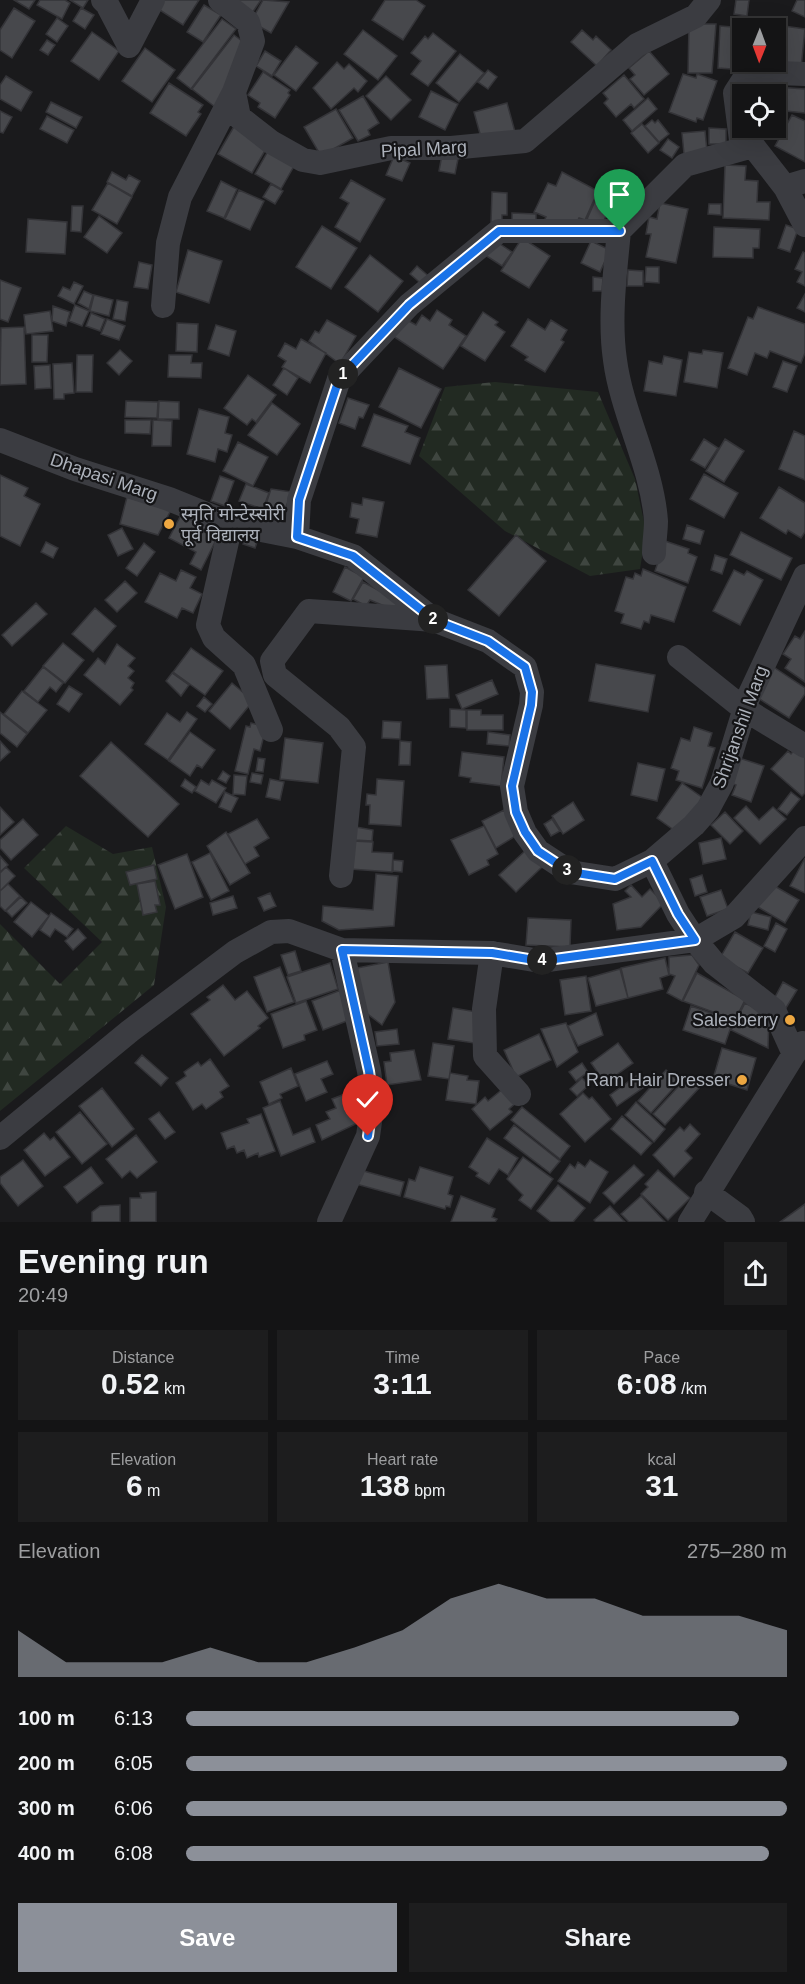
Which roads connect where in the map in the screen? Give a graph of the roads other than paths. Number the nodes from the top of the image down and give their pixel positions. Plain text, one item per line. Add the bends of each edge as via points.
1 (103, 0) edge
2 (153, 0) edge
3 (220, 0) edge
4 (709, 0) edge
5 (805, 74) edge
6 (234, 92) junction
7 (742, 148) junction
8 (795, 184) edge
9 (805, 225) edge
10 (620, 231) junction
11 (163, 306) dead end
12 (0, 440) edge
13 (231, 524) junction
14 (297, 537) junction
15 (654, 553) dead end
16 (805, 576) edge
17 (434, 620) junction
18 (679, 657) dead end
19 (744, 709) junction
20 (271, 730) dead end
21 (805, 746) edge
22 (805, 838) edge
23 (652, 861) junction
24 (341, 876) dead end
25 (695, 940) junction
26 (342, 950) junction
27 (492, 953) junction
28 (799, 1048) edge
29 (519, 1094) dead end
30 (0, 1138) edge
31 (706, 1192) junction
32 (328, 1222) edge
33 (690, 1222) edge
34 (743, 1222) edge

1 - 2 street via 129,46
3 - 6 street via 248,22 253,41
4 - 6 street, Pipal Marg via 696,16 636,45 525,141 451,148 391,148 320,163 303,160 238,117
5 - 7 street via 776,73 744,79 735,93
6 - 11 street via 180,197 168,243
7 - 8 street via 753,146
7 - 10 street via 685,165
8 - 9 street
10 - 14 street via 499,231 409,305 339,379 299,500
10 - 15 street via 614,279 614,358 656,520
12 - 13 street, Dhapasi Marg
13 - 14 street, Dhapasi Marg
13 - 20 street via 208,626 214,638 244,665
14 - 17 street, Dhapasi Marg via 353,556
16 - 19 street, Shrijanshil Marg
17 - 23 street, Dhapasi Marg via 488,641 525,667 532,692 531,705 512,786 516,812 538,851 570,872 615,879
17 - 24 street via 309,611 272,661 275,675 339,727 354,747
18 - 19 street
19 - 21 street
19 - 23 street, Shrijanshil Marg via 722,783 708,809
22 - 25 street via 734,917
23 - 25 street
25 - 27 street via 540,961
25 - 28 street via 714,963 774,1011
26 - 27 street
26 - 30 street via 289,931 271,932 235,952 130,1030
26 - 32 street via 373,1100 368,1136
27 - 29 street via 484,1010 485,1056
28 - 31 street
31 - 33 street
31 - 34 street

